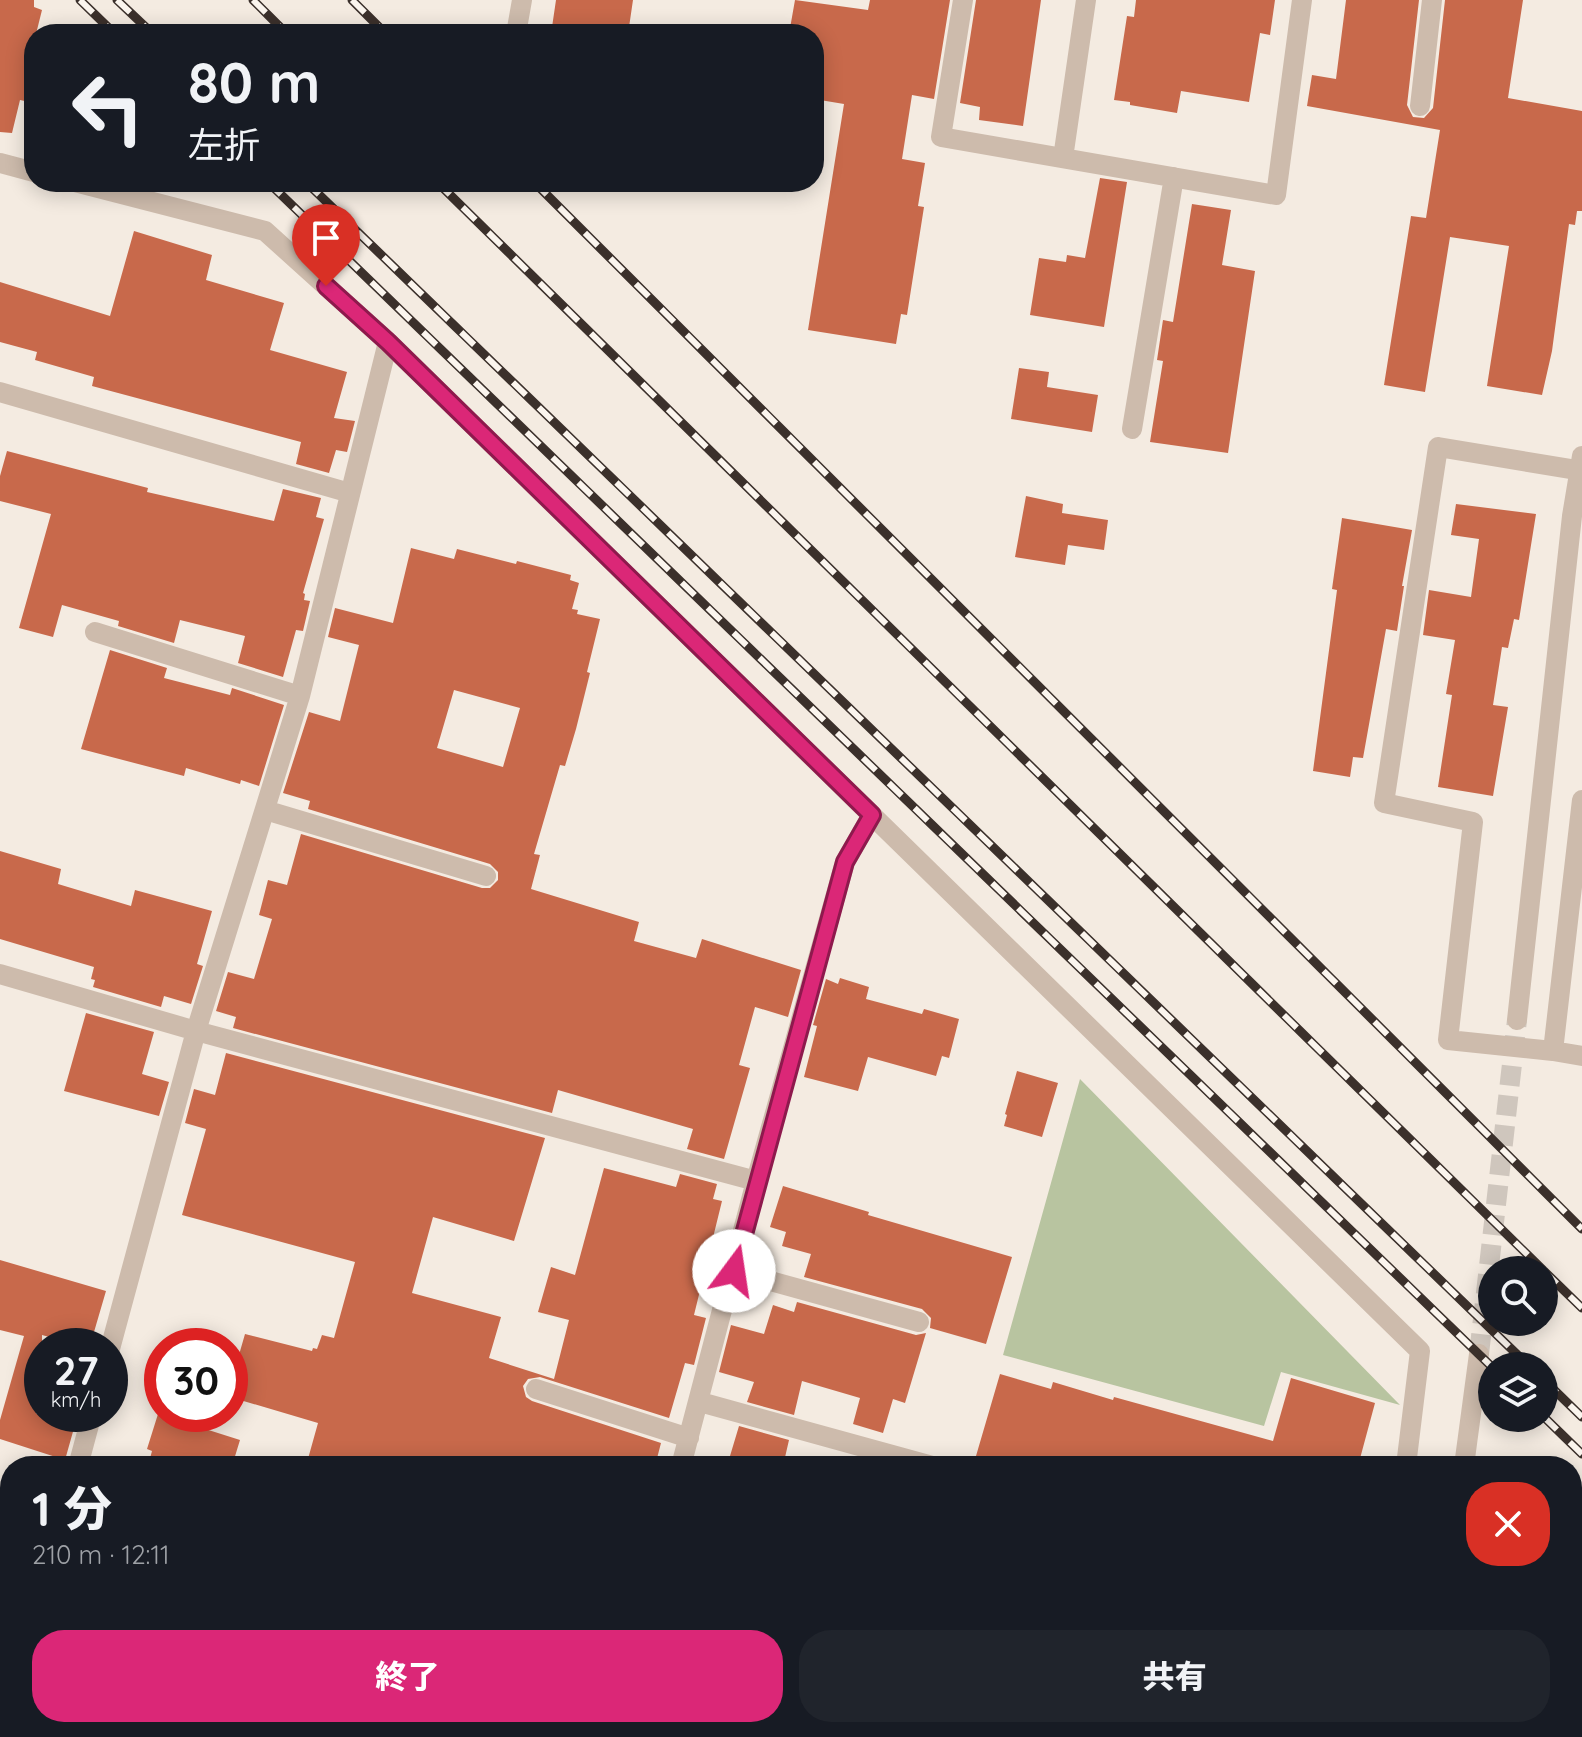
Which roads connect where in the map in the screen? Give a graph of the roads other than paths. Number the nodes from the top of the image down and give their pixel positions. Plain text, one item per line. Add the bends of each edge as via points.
1 (522, 0) edge
2 (963, 0) edge
3 (1086, 0) edge
4 (1302, 0) edge
5 (1432, 0) edge
6 (518, 24) edge
7 (1420, 106) dead end
8 (1063, 158) junction
9 (0, 163) edge
10 (24, 169) edge
11 (1174, 177) junction
12 (114, 192) edge
13 (388, 342) junction
14 (0, 392) edge
15 (1132, 429) dead end
16 (1581, 466) edge
17 (350, 493) junction
18 (1577, 518) edge
19 (95, 632) dead end
20 (300, 696) junction
21 (1582, 800) edge
22 (265, 810) junction
23 (872, 815) junction
24 (486, 876) dead end
25 (0, 974) edge
26 (1517, 1020) tunnel mouth
27 (196, 1031) junction
28 (1553, 1051) junction
29 (1582, 1056) edge
30 (756, 1181) junction
31 (734, 1271) junction
32 (919, 1322) dead end
33 (116, 1328) edge
34 (1478, 1361) tunnel mouth
35 (536, 1389) dead end
36 (700, 1402) junction
37 (87, 1432) edge
38 (689, 1438) junction
39 (81, 1456) edge
40 (684, 1456) edge
41 (896, 1456) edge
42 (1407, 1456) edge
43 (1465, 1456) edge

1 - 6 street
2 - 8 street via 941,137
3 - 8 street
4 - 11 street via 1276,195
5 - 7 street
8 - 11 street
9 - 10 street
11 - 15 street
12 - 13 street via 265,231
13 - 17 street
13 - 23 street
14 - 17 street
16 - 18 street
16 - 28 street via 1438,447 1384,803 1473,822 1448,1040
17 - 20 street
18 - 26 street
19 - 20 street
20 - 22 street
21 - 28 street
22 - 24 street
22 - 27 street
23 - 30 street via 845,862
23 - 42 street via 1420,1351
25 - 27 street
27 - 30 street
27 - 33 street
28 - 29 street
30 - 31 street
31 - 32 street
31 - 36 street
34 - 43 street
35 - 38 street
36 - 38 street
36 - 41 street
37 - 39 street
38 - 40 street

